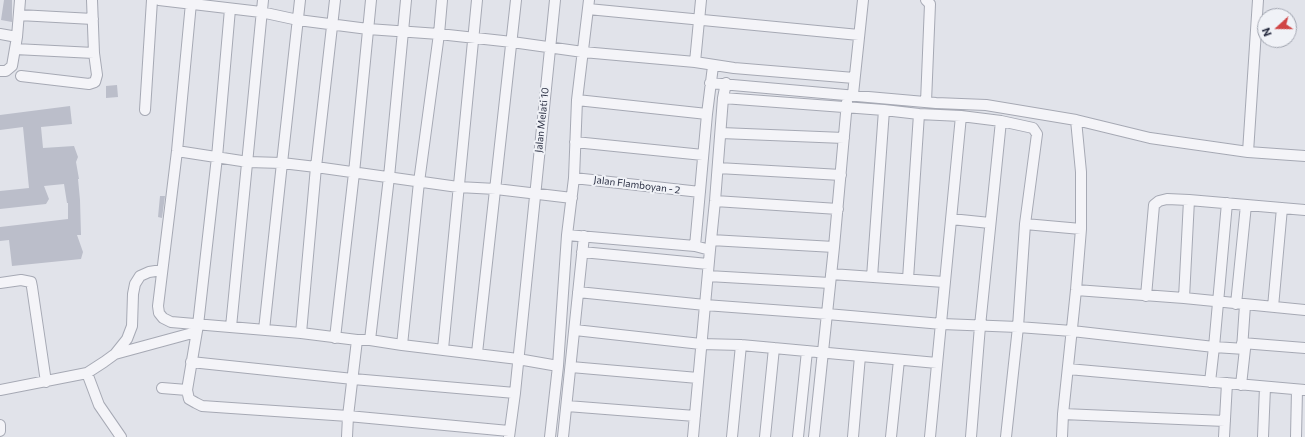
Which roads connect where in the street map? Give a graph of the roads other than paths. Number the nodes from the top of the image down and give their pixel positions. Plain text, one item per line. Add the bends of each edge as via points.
1 (20, 0) edge
2 (92, 0) edge
3 (152, 0) edge
4 (159, 0) edge
5 (263, 0) edge
6 (300, 0) edge
7 (335, 0) edge
8 (371, 0) edge
9 (406, 0) edge
10 (442, 0) edge
11 (477, 0) edge
12 (516, 0) edge
13 (555, 0) edge
14 (701, 0) edge
15 (864, 0) edge
16 (1258, 0) edge
17 (930, 1) edge
18 (191, 3) junction
19 (589, 5) edge
20 (230, 9) junction
21 (261, 12) junction
22 (19, 15) junction
23 (93, 19) junction
24 (298, 20) junction
25 (700, 20) junction
26 (333, 24) junction
27 (368, 29) junction
28 (403, 31) junction
29 (0, 34) edge
30 (439, 34) junction
31 (859, 35) junction
32 (17, 37) junction
33 (473, 38) junction
34 (512, 42) junction
35 (550, 46) junction
36 (15, 49) junction
37 (583, 52) junction
38 (94, 54) junction
39 (695, 62) junction
40 (713, 66) junction
41 (748, 70) junction
42 (0, 71) edge
43 (21, 76) dead end
44 (854, 78) junction
45 (710, 82) junction
46 (726, 84) junction
47 (747, 85) junction
48 (850, 94) junction
49 (723, 98) junction
50 (577, 100) junction
51 (931, 102) junction
52 (847, 107) junction
53 (145, 110) dead end
54 (884, 110) junction
55 (707, 114) junction
56 (919, 114) junction
57 (936, 115) junction
58 (961, 116) junction
59 (1076, 120) junction
60 (1001, 121) junction
61 (721, 133) junction
62 (844, 138) junction
63 (575, 142) junction
64 (177, 151) junction
65 (1248, 152) junction
66 (703, 155) junction
67 (1305, 156) edge
68 (217, 157) junction
69 (248, 162) junction
70 (282, 163) junction
71 (316, 167) junction
72 (718, 168) junction
73 (354, 173) junction
74 (840, 175) junction
75 (389, 177) junction
76 (574, 178) junction
77 (419, 182) junction
78 (458, 187) junction
79 (496, 189) junction
80 (700, 192) junction
81 (535, 195) junction
82 (572, 198) junction
83 (1189, 200) junction
84 (715, 201) junction
85 (1227, 203) junction
86 (1246, 205) junction
87 (1282, 208) junction
88 (838, 209) junction
89 (1305, 210) edge
90 (951, 219) junction
91 (990, 224) junction
92 (1025, 224) junction
93 (1081, 229) junction
94 (567, 235) junction
95 (584, 236) junction
96 (710, 245) junction
97 (695, 246) junction
98 (834, 247) junction
99 (582, 252) junction
100 (708, 264) junction
101 (162, 270) junction
102 (708, 276) junction
103 (872, 277) junction
104 (831, 279) junction
105 (908, 279) junction
106 (944, 282) junction
107 (0, 283) edge
108 (1076, 290) junction
109 (578, 292) junction
110 (1146, 296) junction
111 (1184, 298) junction
112 (1218, 302) junction
113 (1241, 304) junction
114 (705, 305) junction
115 (1273, 307) junction
116 (1305, 310) edge
117 (827, 314) junction
118 (942, 324) junction
119 (980, 326) junction
120 (231, 327) junction
121 (1018, 327) junction
122 (197, 328) junction
123 (264, 330) junction
124 (575, 330) junction
125 (1072, 331) junction
126 (301, 333) junction
127 (334, 338) junction
128 (357, 340) junction
129 (370, 340) junction
130 (701, 344) junction
131 (402, 345) junction
132 (741, 346) junction
133 (1242, 346) junction
134 (1214, 347) junction
135 (774, 348) junction
136 (1305, 348) edge
137 (443, 349) junction
138 (807, 351) junction
139 (823, 353) junction
140 (115, 354) junction
141 (478, 354) junction
142 (860, 356) junction
143 (518, 359) junction
144 (899, 360) junction
145 (191, 362) junction
146 (937, 363) junction
147 (558, 366) junction
148 (571, 367) junction
149 (1068, 369) junction
150 (87, 373) junction
151 (698, 378) junction
152 (353, 379) junction
153 (46, 382) junction
154 (1210, 382) junction
155 (1226, 383) junction
156 (1241, 385) junction
157 (1265, 387) junction
158 (162, 388) dead end
159 (0, 390) edge
160 (187, 390) junction
161 (1301, 390) edge
162 (515, 393) junction
163 (567, 406) junction
164 (1063, 414) junction
165 (348, 416) junction
166 (695, 416) junction
167 (1225, 421) junction
168 (0, 425) edge
169 (0, 431) edge
170 (509, 434) edge
171 (121, 437) edge
172 (347, 437) edge
173 (550, 437) edge
174 (563, 437) edge
175 (693, 437) edge
176 (732, 437) edge
177 (765, 437) edge
178 (798, 437) edge
179 (814, 437) edge
180 (853, 437) edge
181 (891, 437) edge
182 (930, 437) edge
183 (971, 437) edge
184 (1006, 437) edge
185 (1062, 437) edge
186 (1224, 437) edge
187 (1263, 437) edge
188 (1296, 437) edge

1 - 22 street
2 - 23 street
3 - 53 street
4 - 18 street
5 - 21 street
6 - 24 street
7 - 26 street
8 - 27 street
9 - 28 street
10 - 30 street
11 - 33 street
12 - 34 street
13 - 35 street, Jalan Melati 10
14 - 25 street
15 - 31 street
16 - 65 street
17 - 51 street
18 - 20 street
18 - 64 street
19 - 25 street
19 - 37 street
20 - 21 street
20 - 68 street
21 - 24 street
21 - 69 street
22 - 23 street
22 - 32 street
23 - 38 street
24 - 26 street
24 - 70 street
25 - 31 street
25 - 39 street
26 - 27 street
26 - 71 street
27 - 28 street
27 - 73 street
28 - 30 street
28 - 75 street
29 - 32 street
30 - 33 street
30 - 77 street
31 - 44 street
32 - 36 street
33 - 34 street
33 - 78 street
34 - 35 street
34 - 79 street
35 - 37 street
35 - 81 street, Jalan Melati 10
36 - 38 street
36 - 42 street via 12,66 6,71
37 - 39 street
37 - 50 street
38 - 43 street via 97,75 95,82 89,84
39 - 40 street
40 - 41 street
40 - 45 street
41 - 44 street
41 - 47 street
44 - 48 street
45 - 46 street
45 - 55 street
46 - 47 street
46 - 49 street
47 - 48 street
48 - 51 street
48 - 52 street
49 - 52 street
49 - 61 street
50 - 55 street
50 - 63 street
51 - 57 street
51 - 59 street via 986,105
52 - 54 street
52 - 62 street
54 - 56 street
54 - 103 street
55 - 66 street
56 - 57 street
56 - 105 street
57 - 58 street
58 - 60 street
58 - 90 street
59 - 65 street via 1150,138
59 - 93 street via 1081,172
60 - 91 street
60 - 92 street via 1033,128 1037,134
61 - 62 street
61 - 72 street
62 - 74 street
63 - 66 street
63 - 76 street
64 - 68 street
64 - 101 street
65 - 67 street
66 - 80 street
68 - 69 street
68 - 122 street
69 - 70 street
69 - 120 street
70 - 71 street
70 - 123 street
71 - 73 street
71 - 126 street
72 - 74 street
72 - 84 street
73 - 75 street
73 - 127 street
74 - 88 street
75 - 77 street
75 - 129 street
76 - 80 street, Jalan Flamboyan - 2
76 - 82 street
77 - 78 street
77 - 131 street
78 - 79 street
78 - 137 street
79 - 81 street
79 - 141 street
80 - 97 street
81 - 82 street
81 - 143 street, Jalan Melati 10
82 - 94 street
83 - 85 street
83 - 110 street via 1167,199 1154,205
83 - 111 street
84 - 88 street
84 - 96 street
85 - 86 street
85 - 112 street
86 - 87 street
86 - 113 street
87 - 89 street
87 - 115 street
88 - 98 street
90 - 91 street
90 - 106 street
91 - 119 street
92 - 93 street
92 - 121 street
93 - 108 street
94 - 95 street
94 - 147 street
95 - 97 street
95 - 99 street
96 - 97 street
96 - 98 street
96 - 100 street
98 - 104 street
99 - 100 street
99 - 109 street
100 - 102 street
101 - 122 street via 158,306 163,318
101 - 140 street via 140,276 135,284 132,326 127,339
102 - 104 street
102 - 114 street
103 - 104 street
103 - 105 street
104 - 117 street
105 - 106 street
106 - 118 street
107 - 153 street via 21,280 31,282
108 - 110 street
108 - 125 street
109 - 114 street
109 - 124 street
110 - 111 street
111 - 112 street
112 - 113 street
112 - 134 street
113 - 115 street
113 - 133 street
114 - 117 street
114 - 130 street
115 - 116 street
117 - 118 street
117 - 139 street
118 - 119 street
118 - 146 street
119 - 121 street
119 - 183 street
120 - 122 street
120 - 123 street
121 - 125 street
121 - 184 street
122 - 140 street
122 - 145 street
123 - 126 street
124 - 130 street
124 - 148 street
125 - 134 street
125 - 149 street
126 - 127 street
127 - 128 street
128 - 129 street
128 - 152 street
129 - 131 street
130 - 132 street
130 - 151 street
131 - 137 street
132 - 135 street
132 - 176 street
133 - 134 street
133 - 136 street
133 - 156 street via 1245,349
134 - 154 street
135 - 138 street
135 - 177 street
137 - 141 street
138 - 139 street
138 - 178 street
139 - 142 street
139 - 179 street
140 - 150 street
141 - 143 street
142 - 144 street
142 - 180 street
143 - 147 street
143 - 162 street, Jalan Melati 10
144 - 146 street
144 - 181 street
145 - 152 street
145 - 160 street
146 - 182 street
147 - 173 street
148 - 151 street
148 - 163 street
149 - 154 street
149 - 164 street
150 - 153 street
150 - 171 street via 99,405
151 - 166 street
152 - 162 street
152 - 165 street
153 - 159 street
154 - 155 street
155 - 156 street
155 - 167 street
156 - 157 street
157 - 161 street
157 - 187 street
158 - 160 street
160 - 165 street via 189,399 202,406
161 - 188 street
162 - 170 street, Jalan Melati 10
163 - 166 street
163 - 174 street
164 - 167 street
164 - 185 street
165 - 170 street
165 - 172 street
166 - 175 street
167 - 186 street
168 - 169 street

